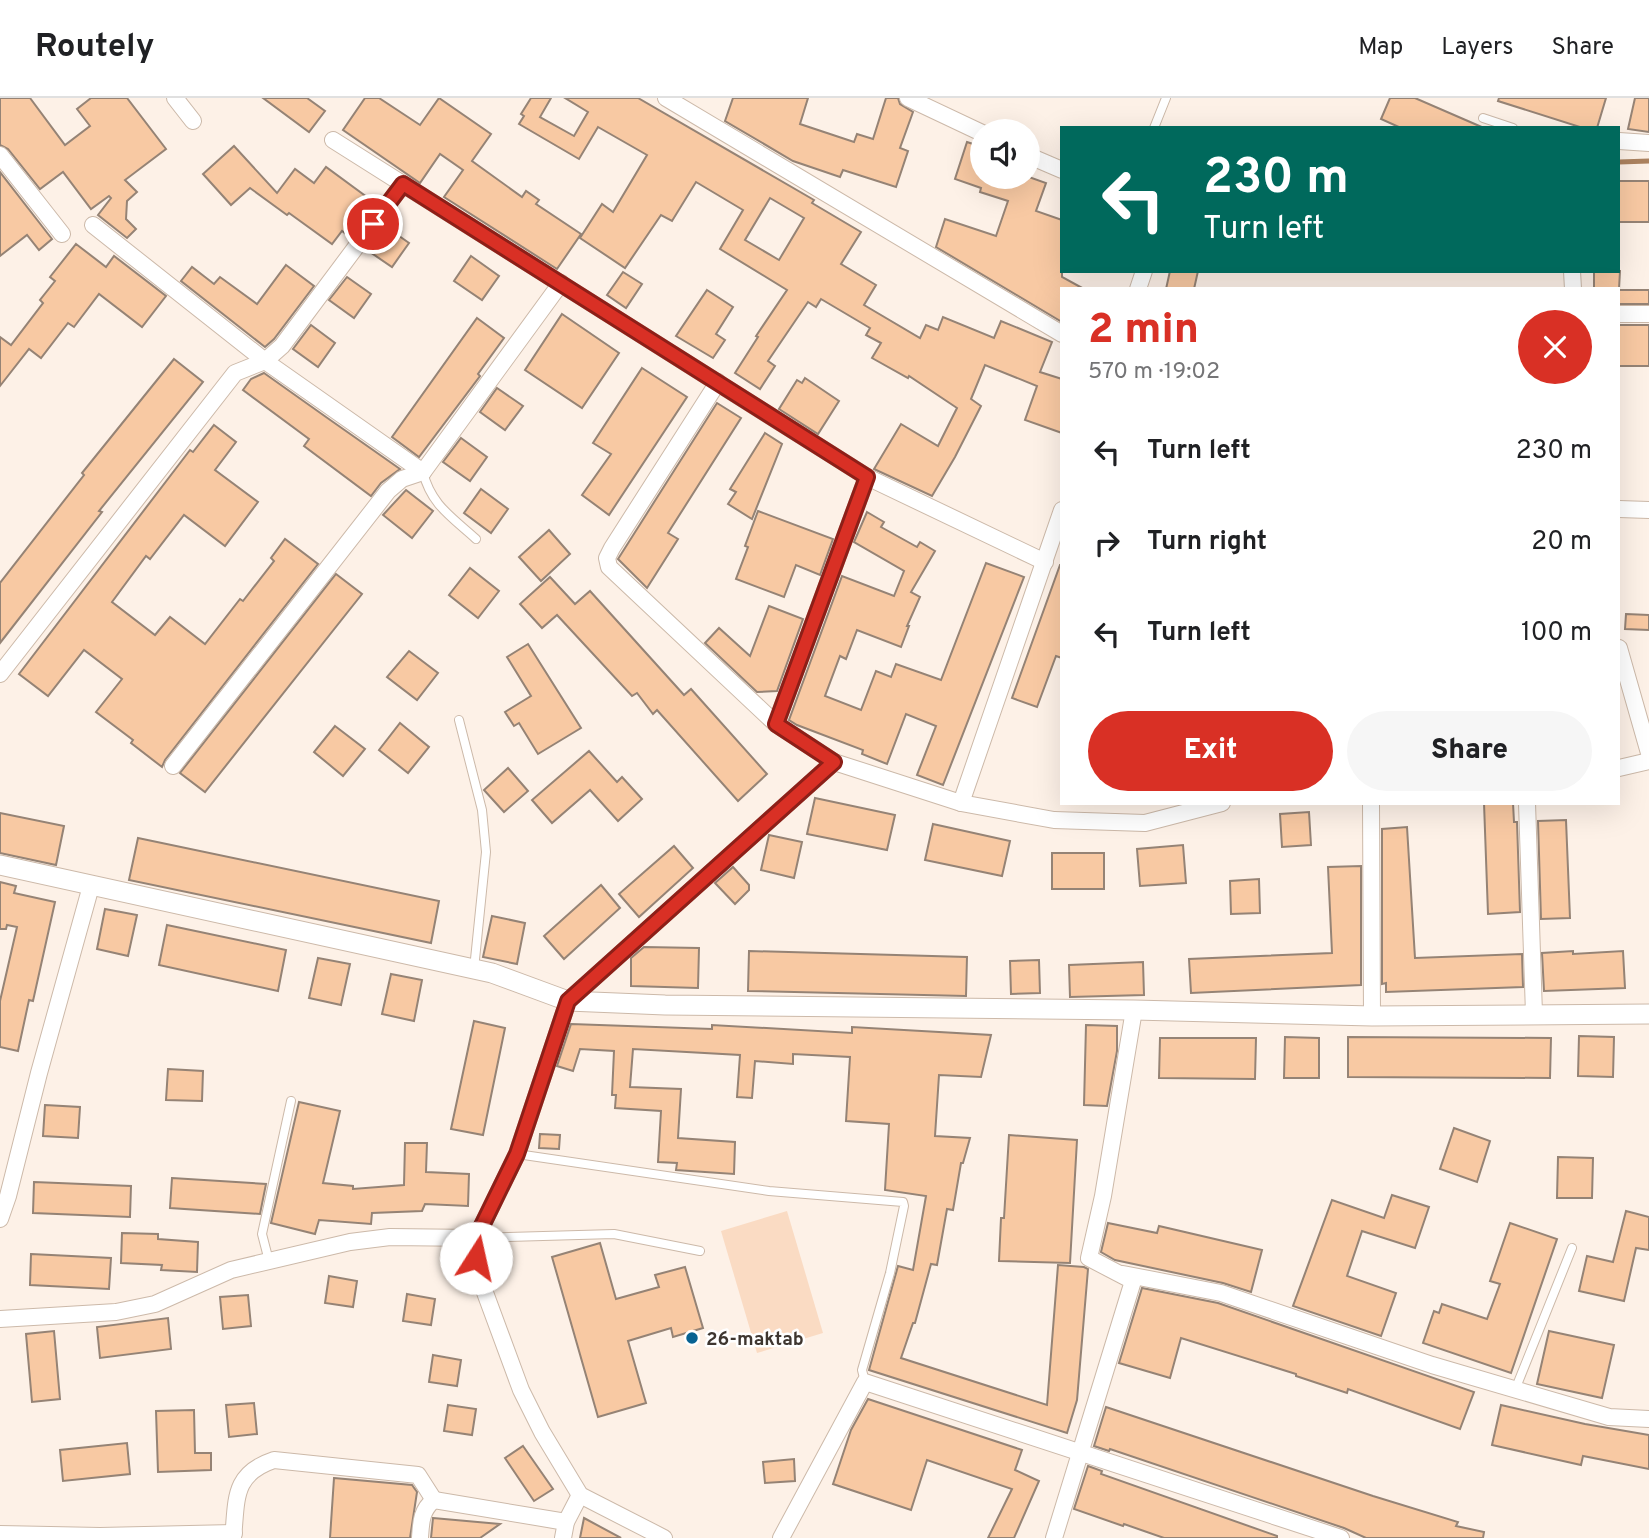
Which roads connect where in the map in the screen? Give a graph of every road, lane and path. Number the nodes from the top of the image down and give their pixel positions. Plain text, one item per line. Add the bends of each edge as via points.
1 (175, 98) edge
2 (666, 98) edge
3 (908, 98) edge
4 (1166, 98) edge
5 (1483, 118) dead end
6 (193, 121) dead end
7 (1155, 126) edge
8 (1507, 126) edge
9 (970, 127) edge
10 (333, 140) dead end
11 (1620, 141) edge
12 (1649, 143) edge
13 (0, 155) edge
14 (1040, 161) edge
15 (1060, 169) edge
16 (403, 184) junction
17 (93, 225) dead end
18 (62, 234) dead end
19 (561, 283) junction
20 (1620, 314) edge
21 (1649, 314) edge
22 (1060, 333) edge
23 (265, 361) junction
24 (718, 382) junction
25 (423, 472) junction
26 (867, 477) junction
27 (1620, 509) edge
28 (1649, 510) edge
29 (1060, 516) edge
30 (476, 539) dead end
31 (1045, 562) junction
32 (1620, 652) edge
33 (0, 674) edge
34 (459, 720) dead end
35 (776, 724) junction
36 (1649, 753) edge
37 (1649, 761) edge
38 (834, 762) junction
39 (173, 766) dead end
40 (1620, 768) edge
41 (961, 803) junction
42 (1214, 805) edge
43 (1371, 805) edge
44 (1527, 805) edge
45 (0, 865) edge
46 (91, 886) junction
47 (474, 969) junction
48 (568, 1001) junction
49 (1134, 1010) junction
50 (1534, 1014) junction
51 (1649, 1014) edge
52 (1372, 1016) junction
53 (291, 1101) dead end
54 (517, 1154) junction
55 (0, 1219) edge
56 (476, 1238) junction
57 (1572, 1248) dead end
58 (700, 1251) dead end
59 (269, 1261) junction
60 (1115, 1273) junction
61 (0, 1319) edge
62 (864, 1382) junction
63 (1516, 1390) junction
64 (1649, 1419) edge
65 (1080, 1453) junction
66 (580, 1495) junction
67 (434, 1500) junction
68 (565, 1530) edge
69 (2, 1535) edge
70 (234, 1535) edge
71 (420, 1538) edge
72 (664, 1538) edge
73 (781, 1538) edge
74 (1054, 1538) edge
75 (1342, 1538) edge

1 - 6 street
2 - 22 street
3 - 9 street
4 - 7 lane
5 - 8 lane
10 - 16 street
11 - 12 street
13 - 18 street
14 - 15 street
16 - 19 street
16 - 23 street via 282,346
17 - 23 street
19 - 24 street
19 - 25 street
20 - 21 street
23 - 25 street
23 - 33 street via 235,373
24 - 26 street
24 - 35 street via 612,548 608,567
25 - 30 lane via 428,491 441,508
25 - 39 street via 402,479 388,491
26 - 31 street
26 - 35 street
27 - 28 street
29 - 31 street
31 - 41 street
32 - 36 street
34 - 47 lane via 482,810 486,852
35 - 38 street
37 - 40 street
38 - 41 street
38 - 48 street
41 - 42 street via 1055,820 1144,823
43 - 52 street
44 - 50 street
45 - 46 street
46 - 47 street
46 - 55 street
47 - 48 street
48 - 49 street
48 - 54 street
49 - 52 street
49 - 60 street via 1089,1258
50 - 51 street
50 - 52 street
53 - 59 lane via 262,1234
54 - 56 street
54 - 62 lane via 769,1191 903,1202 890,1273 862,1370
56 - 58 lane via 614,1234
56 - 59 street via 390,1237
56 - 66 street via 480,1279 521,1390
57 - 63 lane
59 - 61 street via 231,1270 190,1291 142,1307
60 - 63 street via 1221,1293
60 - 65 street via 1133,1281
62 - 65 street
62 - 73 street
63 - 64 street via 1609,1417
65 - 74 street
65 - 75 street
66 - 68 street
66 - 72 street
67 - 68 street
67 - 70 street via 418,1475 274,1460 254,1469 239,1485
67 - 71 street via 426,1506
69 - 70 street

